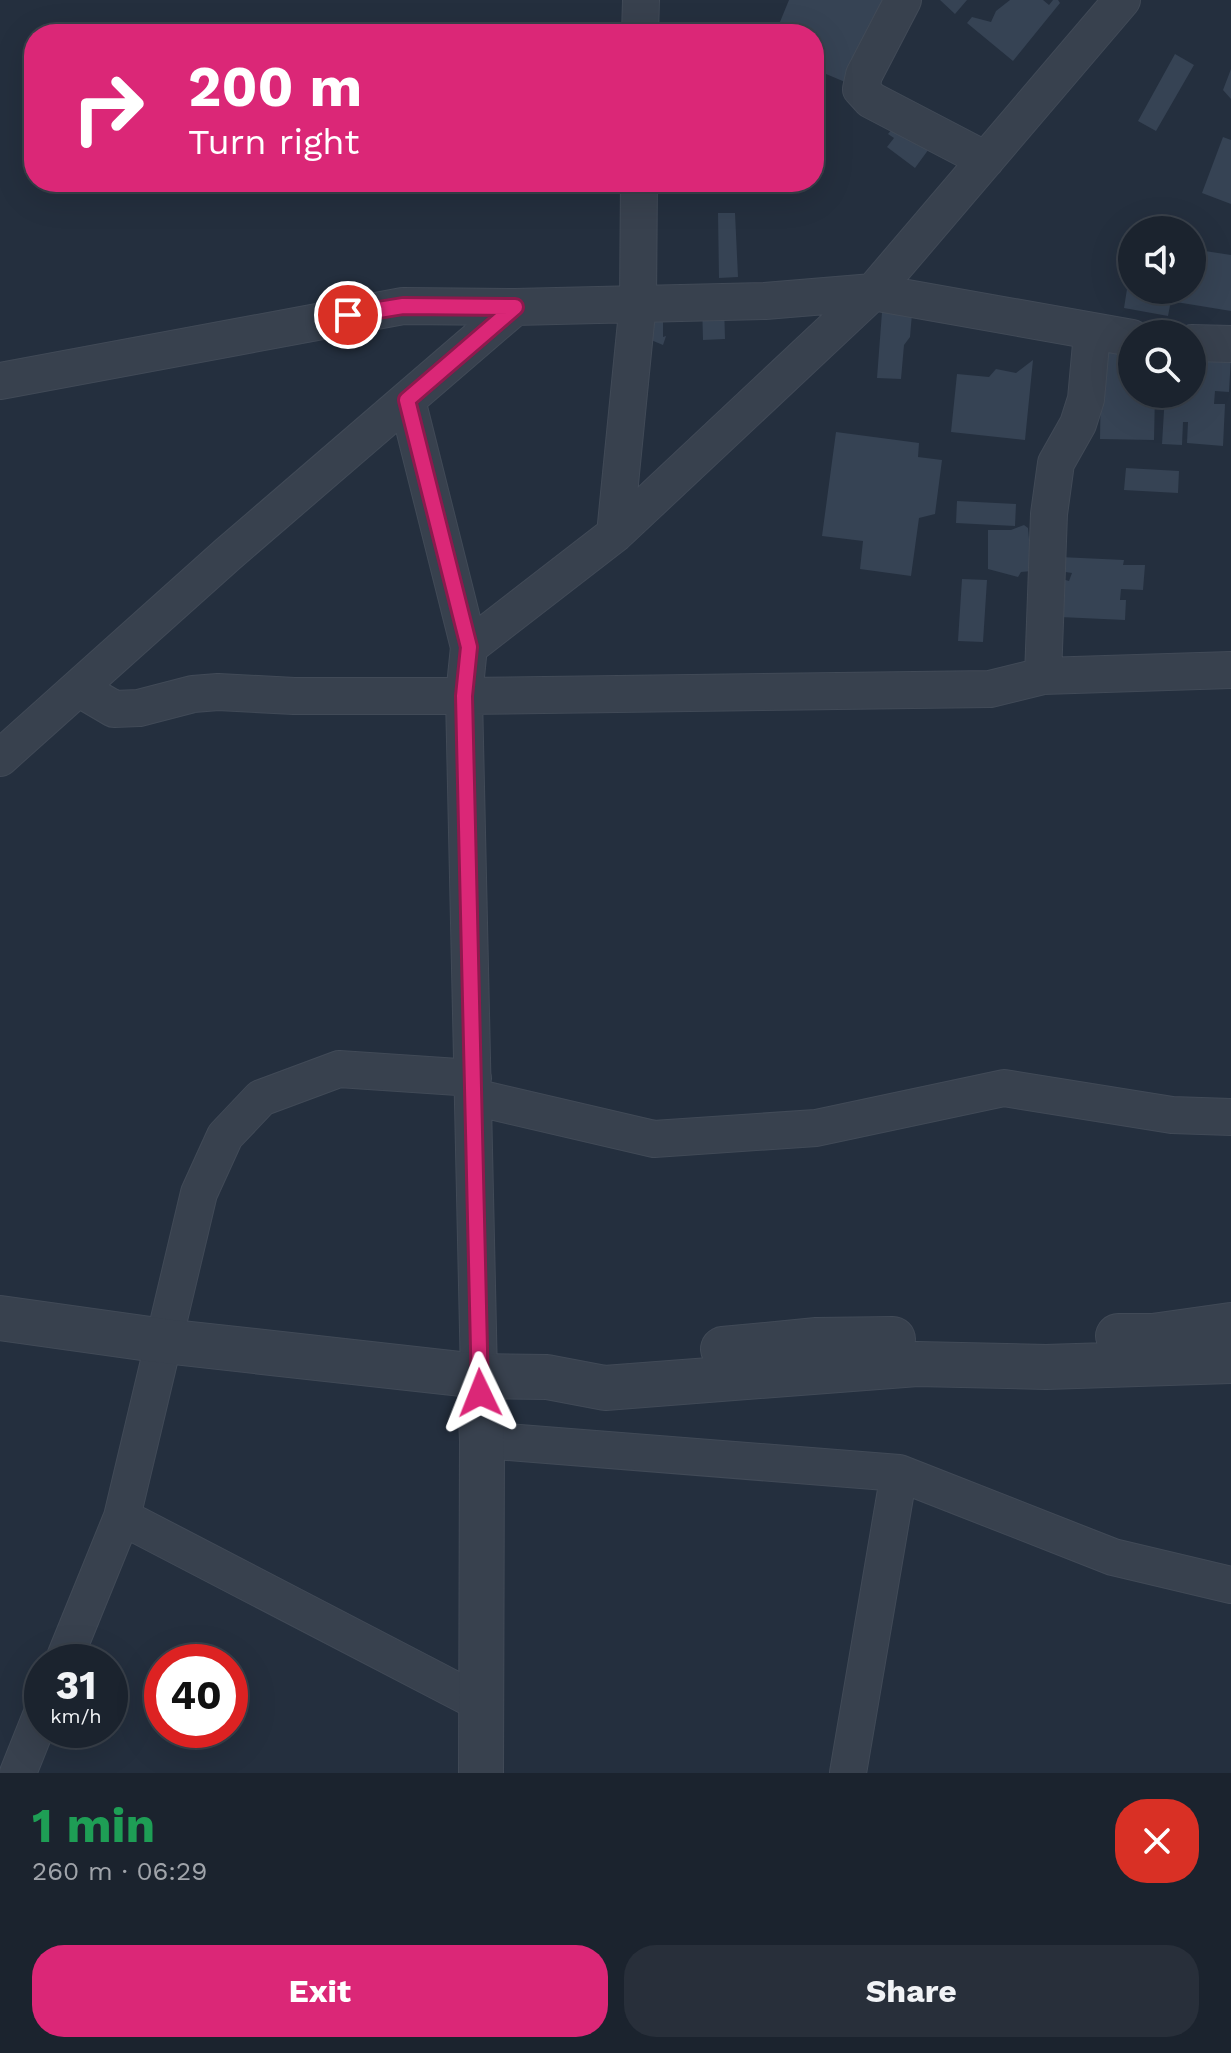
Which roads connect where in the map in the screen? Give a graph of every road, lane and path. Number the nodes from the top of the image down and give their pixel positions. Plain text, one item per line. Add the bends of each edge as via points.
1 (641, 0) edge
2 (903, 0) edge
3 (1122, 0) edge
4 (640, 24) edge
5 (986, 160) junction
6 (639, 192) edge
7 (873, 292) junction
8 (638, 302) junction
9 (515, 307) junction
10 (1092, 333) junction
11 (1118, 336) edge
12 (1206, 343) edge
13 (1231, 344) edge
14 (0, 381) edge
15 (407, 400) junction
16 (615, 534) junction
17 (469, 647) junction
18 (1231, 670) edge
19 (1043, 676) junction
20 (80, 689) junction
21 (464, 696) junction
22 (0, 758) edge
23 (474, 1088) junction
24 (1231, 1117) edge
25 (3, 1324) edge
26 (1231, 1325) edge
27 (164, 1341) junction
28 (1231, 1361) edge
29 (479, 1376) junction
30 (547, 1377) junction
31 (482, 1440) junction
32 (899, 1473) junction
33 (122, 1517) junction
34 (1231, 1585) edge
35 (70, 1644) edge
36 (480, 1703) junction
37 (28, 1748) edge
38 (18, 1773) edge
39 (481, 1773) edge
40 (848, 1773) edge

1 - 4 street
2 - 5 street via 861,89 871,100
3 - 5 street
5 - 7 street
6 - 8 street
7 - 8 street via 765,301
7 - 10 street
7 - 16 street
8 - 9 street
8 - 16 street
9 - 14 street via 403,306
9 - 15 street
10 - 11 street
10 - 19 street via 1086,399 1056,463
12 - 13 street
15 - 17 street
15 - 20 street
16 - 17 street
17 - 21 street
18 - 19 street
19 - 21 street via 990,689
20 - 21 street via 114,709 218,692
20 - 22 street
21 - 23 street
23 - 24 street via 654,1139 816,1128 1004,1088 1172,1115
23 - 27 street via 339,1069 261,1098 225,1136 199,1193
23 - 29 street
25 - 27 street
26 - 30 street via 1153,1336 817,1340 617,1359
27 - 29 street
27 - 33 street
28 - 30 street via 1046,1367 917,1364 605,1388
29 - 30 street
29 - 31 street
31 - 32 street
31 - 36 street
32 - 34 street via 1113,1557
32 - 40 street
33 - 35 street
33 - 36 street
36 - 39 street
37 - 38 street

